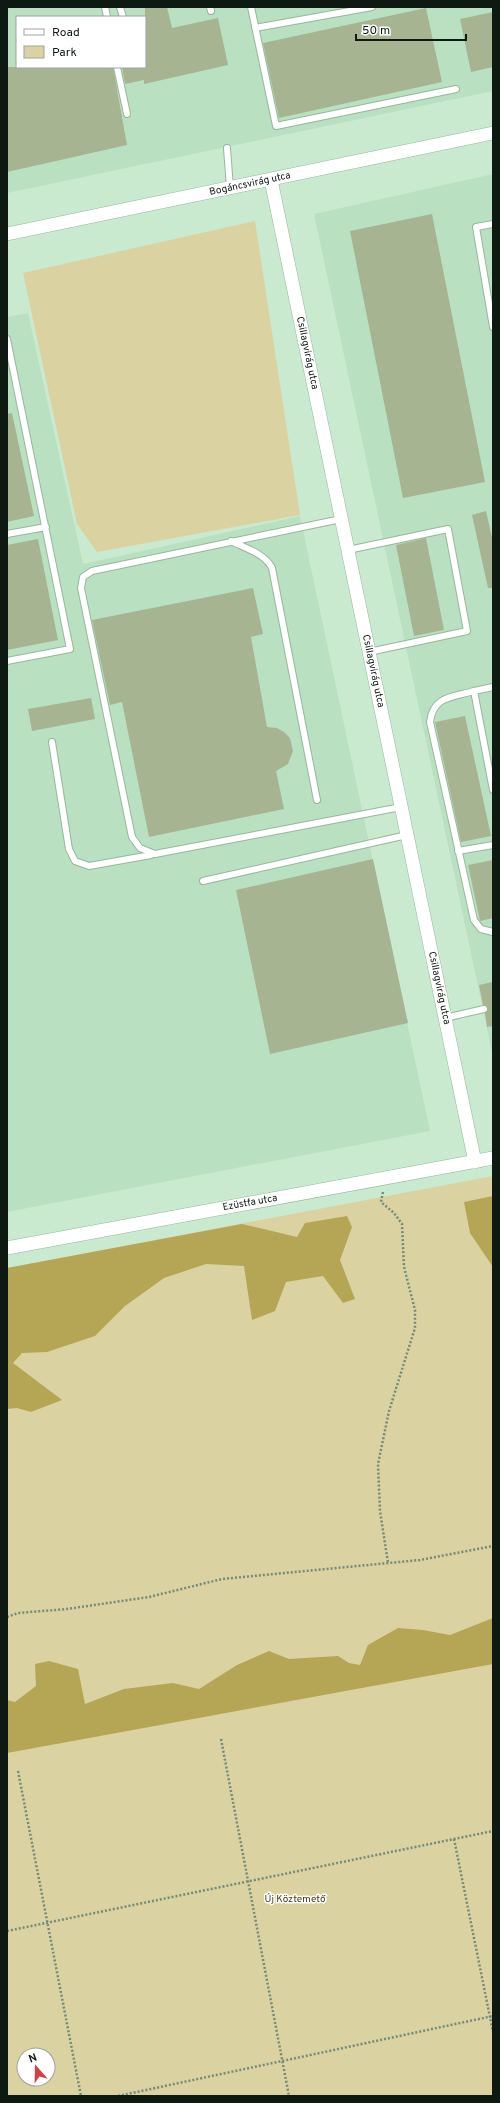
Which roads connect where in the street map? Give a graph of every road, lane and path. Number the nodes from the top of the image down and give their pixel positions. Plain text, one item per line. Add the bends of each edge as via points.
1 (251, 7) edge
2 (372, 7) edge
3 (255, 28) junction
4 (117, 68) edge
5 (456, 89) dead end
6 (127, 114) dead end
7 (493, 133) edge
8 (227, 148) dead end
9 (271, 180) junction
10 (230, 188) junction
11 (493, 224) edge
12 (8, 232) edge
13 (493, 327) edge
14 (7, 340) edge
15 (9, 356) edge
16 (341, 519) junction
17 (46, 527) junction
18 (7, 534) edge
19 (231, 541) junction
20 (348, 550) junction
21 (369, 652) junction
22 (7, 661) edge
23 (493, 687) edge
24 (474, 691) junction
25 (52, 742) dead end
26 (493, 790) edge
27 (317, 800) dead end
28 (401, 807) junction
29 (407, 835) junction
30 (493, 845) edge
31 (458, 851) junction
32 (155, 854) junction
33 (203, 882) dead end
34 (493, 932) edge
35 (484, 1009) dead end
36 (445, 1018) junction
37 (493, 1158) edge
38 (475, 1162) junction
39 (391, 1177) junction
40 (7, 1248) edge
41 (493, 1546) edge
42 (388, 1563) junction
43 (7, 1617) edge
44 (222, 1739) dead end
45 (18, 1771) dead end
46 (493, 1831) edge
47 (454, 1839) junction
48 (248, 1882) junction
49 (48, 1924) junction
50 (7, 1931) edge
51 (492, 2017) edge
52 (493, 2032) edge
53 (282, 2061) junction
54 (81, 2096) edge
55 (118, 2096) edge
56 (289, 2096) edge

1 - 3 lane
2 - 3 lane
3 - 5 lane via 276,126
4 - 6 lane
7 - 9 street, Bogáncsvirág utca
8 - 10 lane
9 - 10 street, Bogáncsvirág utca
9 - 16 street, Csillagvirág utca
10 - 12 street, Bogáncsvirág utca
11 - 13 lane via 476,227
14 - 15 lane
15 - 17 lane
16 - 19 lane
16 - 20 street, Csillagvirág utca
17 - 18 lane
17 - 22 lane via 70,649
19 - 27 lane via 260,555 272,568
19 - 32 lane via 92,571 80,582 132,837 140,848
20 - 21 street, Csillagvirág utca
20 - 21 lane via 448,529 468,631
21 - 28 street, Csillagvirág utca
23 - 24 lane
24 - 26 lane
24 - 31 lane via 441,701 432,710 430,722
25 - 32 lane via 69,849 75,861 89,866
28 - 29 street, Csillagvirág utca
28 - 32 lane
29 - 33 lane
29 - 36 street, Csillagvirág utca
30 - 31 lane
31 - 34 lane via 474,920 481,929
35 - 36 lane
36 - 38 street, Csillagvirág utca
37 - 38 street, Ezüstfa utca
38 - 39 street, Ezüstfa utca
39 - 40 street, Ezüstfa utca
39 - 42 path via 380,1199 402,1224 404,1267 415,1310 415,1328 389,1411 378,1464 380,1511
41 - 42 path via 420,1560
42 - 43 path via 222,1579 149,1597 67,1609 37,1610
44 - 48 path
45 - 49 path
46 - 47 path
47 - 48 path
47 - 51 path
48 - 49 path
48 - 53 path
49 - 50 path
49 - 54 path
51 - 52 path
51 - 53 path
53 - 55 path
53 - 56 path

